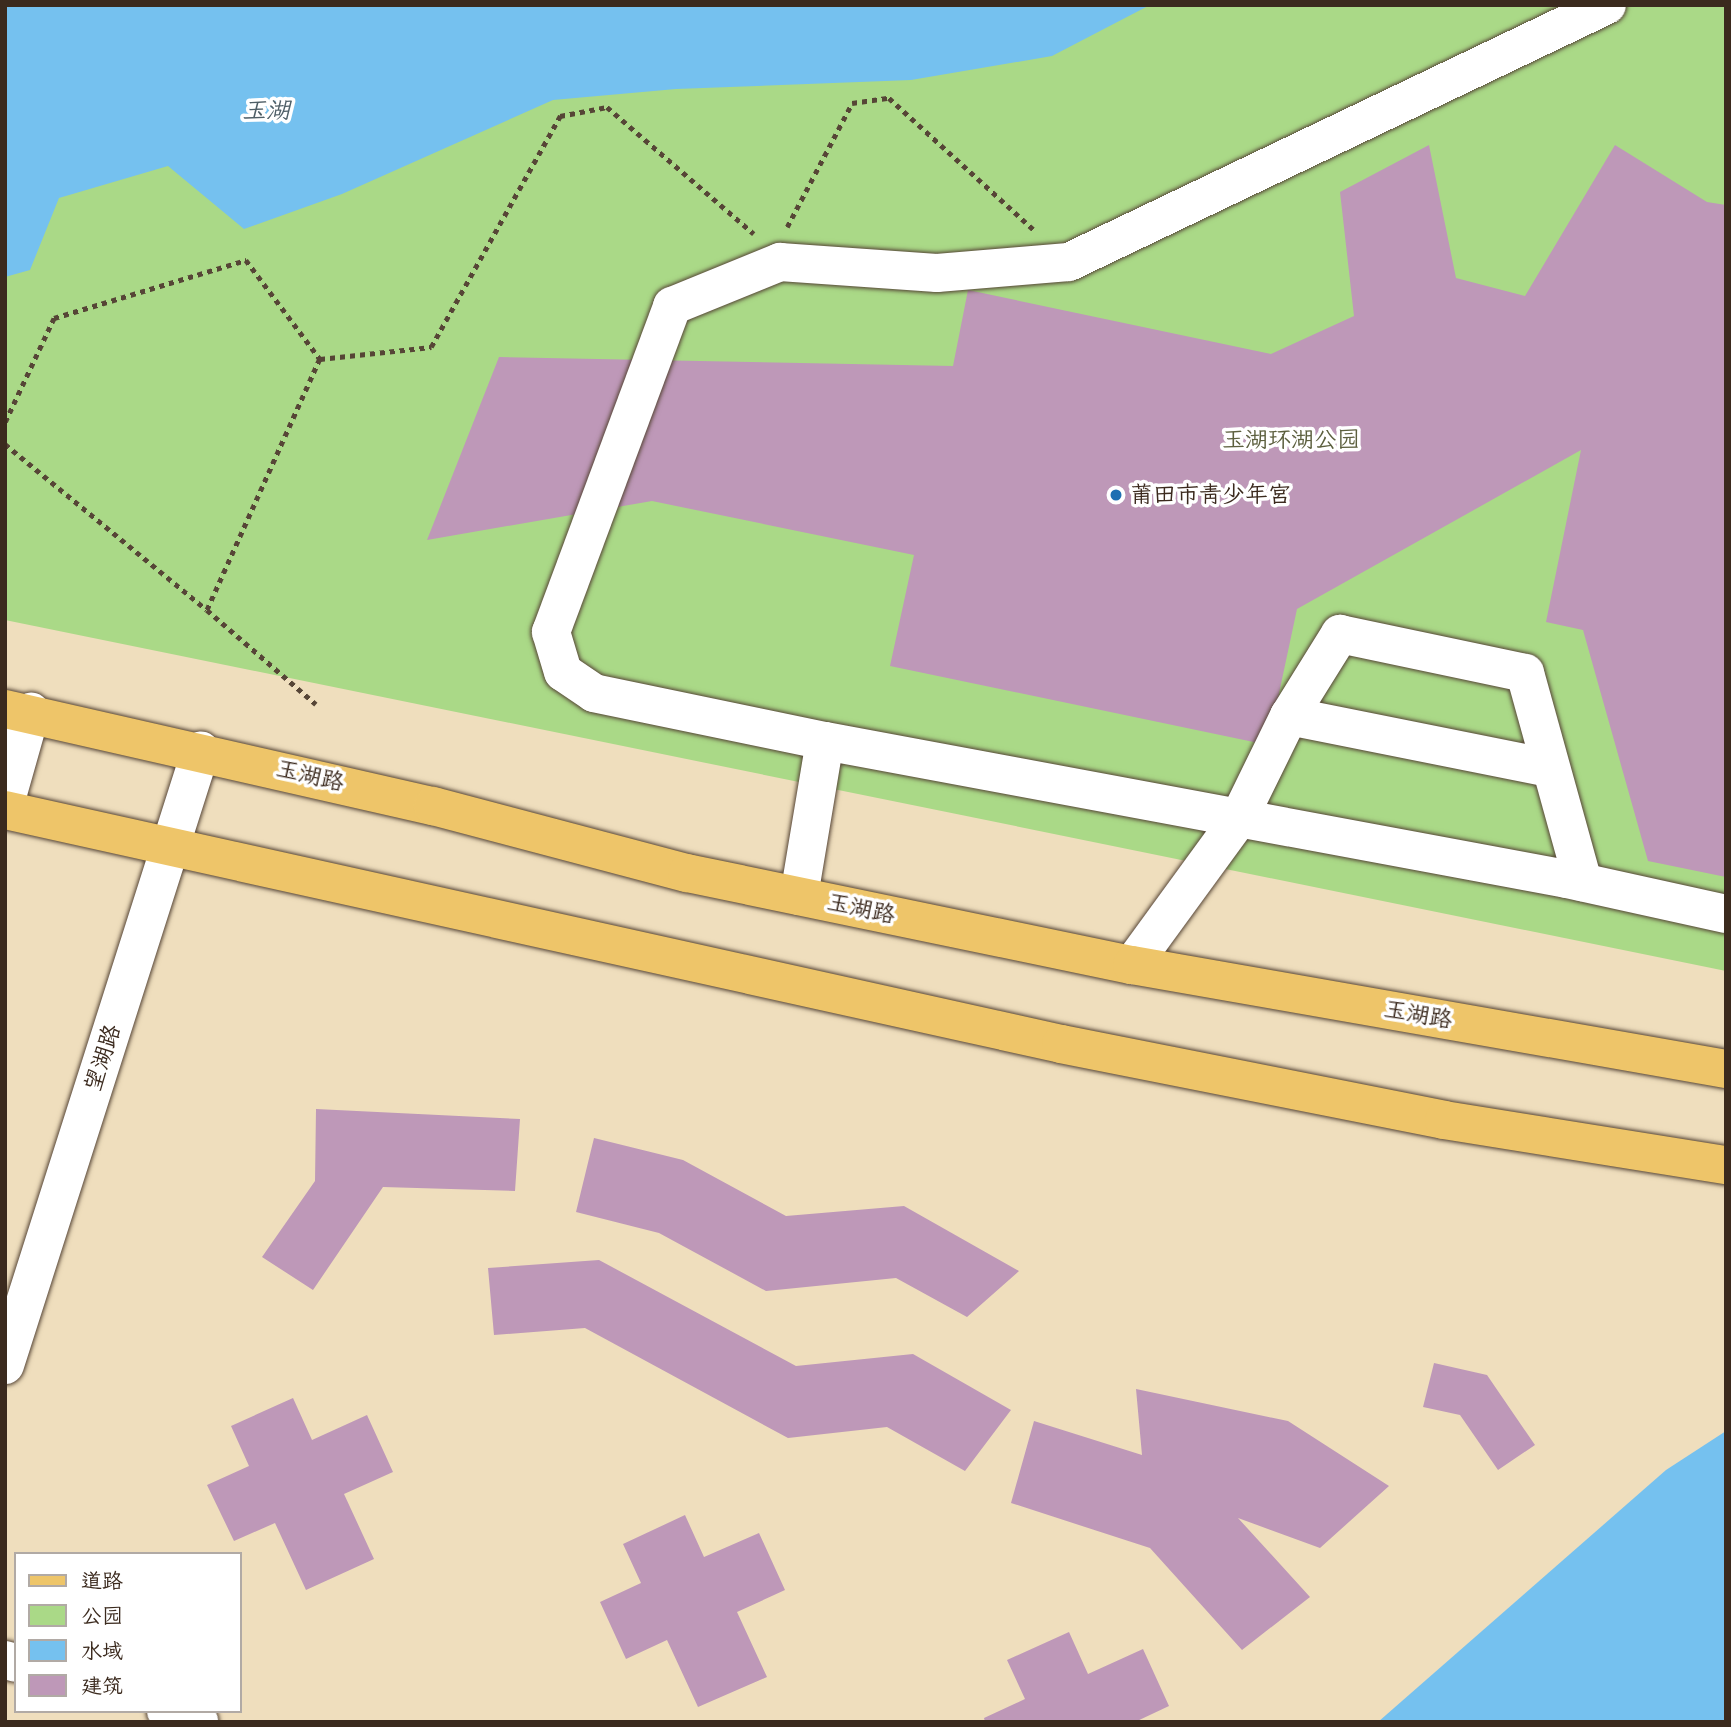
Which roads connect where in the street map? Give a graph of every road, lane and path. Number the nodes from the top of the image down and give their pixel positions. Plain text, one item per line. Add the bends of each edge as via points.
1 (1607, 5) edge
2 (781, 237) dead end
3 (761, 239) dead end
4 (1069, 262) junction
5 (320, 359) junction
6 (5, 422) edge
7 (5, 444) edge
8 (207, 610) junction
9 (316, 704) dead end
10 (18, 710) edge
11 (1289, 716) junction
12 (825, 741) junction
13 (201, 750) junction
14 (1550, 768) junction
15 (5, 804) edge
16 (5, 810) edge
17 (1239, 818) junction
18 (171, 847) junction
19 (1583, 882) junction
20 (799, 896) junction
21 (1726, 914) edge
22 (1132, 965) junction
23 (1726, 1069) edge
24 (1726, 1165) edge
25 (5, 1365) edge
26 (172, 1713) edge
27 (200, 1722) edge

1 - 4 street
2 - 4 path via 852,103 889,98
3 - 5 path via 607,107 560,116 431,347
4 - 12 street via 937,273 780,262 671,306 551,632 563,673 594,692
5 - 6 path via 246,260 54,318
5 - 8 path
7 - 8 path
8 - 9 path
10 - 13 main road, 玉湖路
10 - 15 street
11 - 14 street
11 - 14 street via 1340,634 1525,673
11 - 17 street
12 - 17 street
12 - 20 street
13 - 18 street, 望湖路
13 - 20 main road, 玉湖路 via 687,873
14 - 19 street
16 - 18 main road
17 - 19 street
17 - 22 street
18 - 24 main road via 738,975 1247,1082
18 - 25 street, 望湖路
19 - 21 street
20 - 22 main road, 玉湖路
22 - 23 main road, 玉湖路
26 - 27 street

